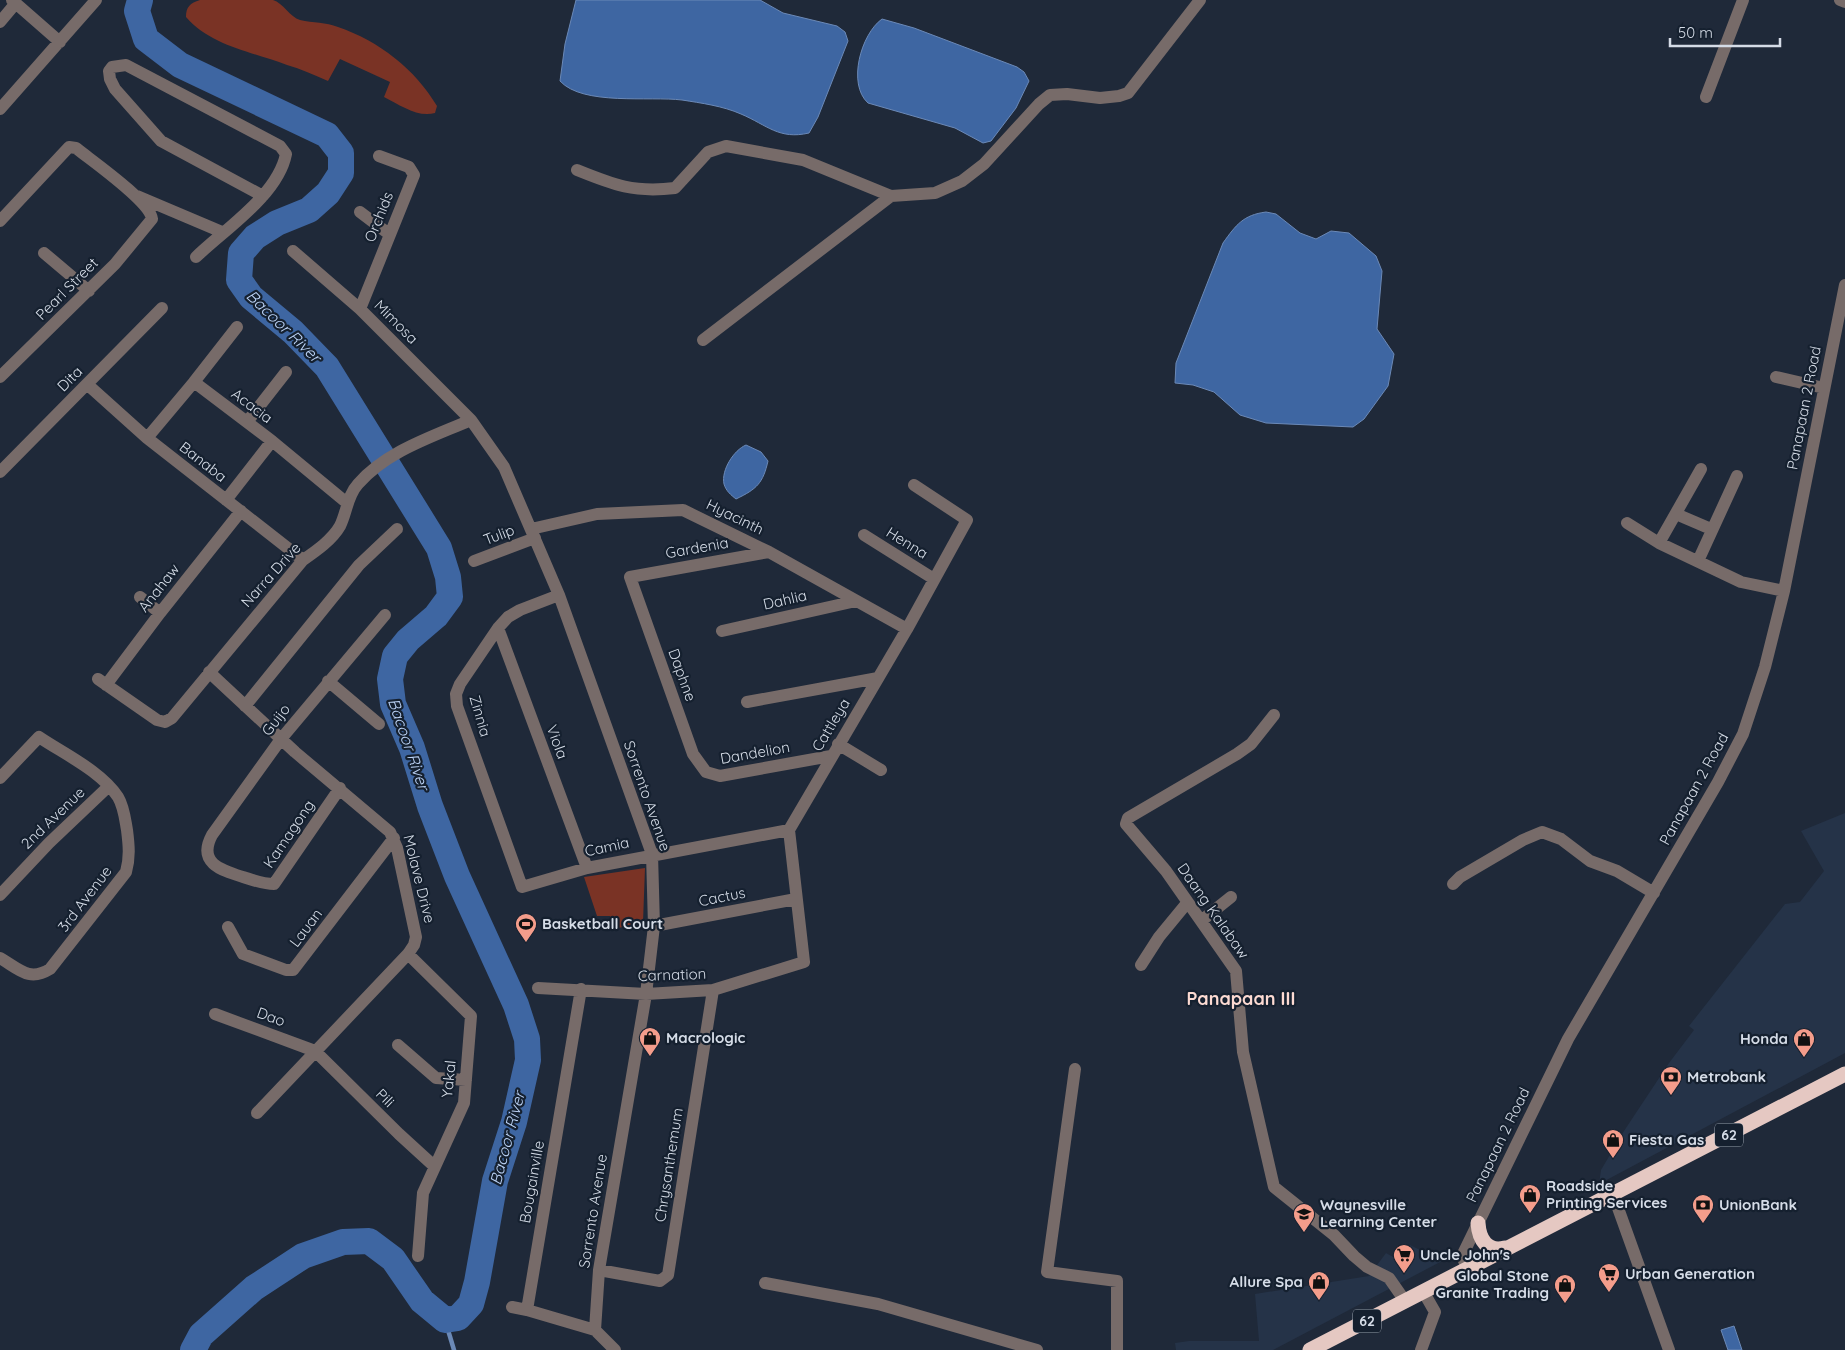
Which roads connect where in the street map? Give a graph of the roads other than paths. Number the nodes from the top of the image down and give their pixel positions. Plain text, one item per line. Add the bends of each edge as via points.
1 (96, 0) edge
2 (1200, 0) edge
3 (1743, 0) edge
4 (1840, 0) edge
5 (14, 2) edge
6 (1845, 2) edge
7 (0, 22) edge
8 (60, 42) junction
9 (1706, 97) dead end
10 (0, 109) edge
11 (379, 156) dead end
12 (577, 170) dead end
13 (135, 195) junction
14 (263, 196) junction
15 (890, 196) junction
16 (360, 212) dead end
17 (0, 221) edge
18 (222, 232) junction
19 (389, 234) junction
20 (293, 252) dead end
21 (44, 253) dead end
22 (196, 257) dead end
23 (1845, 285) edge
24 (89, 291) junction
25 (1843, 304) edge
26 (162, 308) dead end
27 (360, 309) junction
28 (237, 327) dead end
29 (703, 340) dead end
30 (286, 372) dead end
31 (0, 377) edge
32 (1776, 377) dead end
33 (194, 382) junction
34 (88, 384) junction
35 (1824, 388) junction
36 (471, 420) junction
37 (247, 422) junction
38 (148, 438) junction
39 (272, 440) junction
40 (1701, 469) dead end
41 (0, 472) edge
42 (1737, 476) dead end
43 (914, 485) dead end
44 (226, 500) junction
45 (347, 502) junction
46 (241, 512) junction
47 (1676, 514) junction
48 (1627, 523) dead end
49 (397, 529) dead end
50 (1712, 529) junction
51 (533, 534) junction
52 (864, 534) dead end
53 (1659, 543) junction
54 (769, 552) junction
55 (303, 560) junction
56 (1698, 561) junction
57 (474, 562) dead end
58 (630, 577) joint
59 (934, 579) junction
60 (1784, 592) junction
61 (559, 595) junction
62 (140, 597) dead end
63 (856, 601) junction
64 (160, 613) junction
65 (385, 615) dead end
66 (498, 628) junction
67 (907, 629) junction
68 (722, 631) dead end
69 (209, 672) junction
70 (878, 678) junction
71 (328, 680) junction
72 (102, 682) joint
73 (747, 702) dead end
74 (245, 706) junction
75 (1274, 715) dead end
76 (379, 724) dead end
77 (282, 739) junction
78 (838, 744) junction
79 (831, 756) junction
80 (881, 770) dead end
81 (714, 776) joint
82 (0, 778) edge
83 (109, 786) junction
84 (340, 788) junction
85 (789, 830) junction
86 (394, 838) junction
87 (207, 854) joint
88 (652, 854) junction
89 (586, 868) junction
90 (1453, 884) dead end
91 (522, 887) joint
92 (1654, 893) junction
93 (0, 895) edge
94 (1231, 897) dead end
95 (796, 899) junction
96 (1187, 903) junction
97 (1201, 921) junction
98 (654, 926) junction
99 (228, 928) dead end
100 (408, 954) junction
101 (0, 958) edge
102 (1141, 965) dead end
103 (538, 988) dead end
104 (581, 989) junction
105 (713, 990) junction
106 (646, 994) junction
107 (215, 1014) dead end
108 (398, 1045) dead end
109 (315, 1051) junction
110 (1076, 1068) dead end
111 (1845, 1074) edge
112 (466, 1080) junction
113 (257, 1113) dead end
114 (434, 1166) junction
115 (1613, 1194) junction
116 (1478, 1223) junction
117 (1507, 1248) junction
118 (418, 1256) dead end
119 (1467, 1268) junction
120 (599, 1270) junction
121 (765, 1283) dead end
122 (1423, 1291) junction
123 (1405, 1301) junction
124 (512, 1307) dead end
125 (527, 1310) junction
126 (595, 1330) junction
127 (614, 1350) edge
128 (1037, 1350) edge
129 (1117, 1350) edge
130 (1310, 1350) edge
131 (1421, 1350) edge
132 (1669, 1350) edge

1 - 8 street
2 - 15 street via 1128,92 1100,98 1050,95 984,164 962,181 935,193
3 - 9 street
4 - 6 street
5 - 7 street
5 - 8 street
8 - 10 street
11 - 19 street, Orchids via 409,167 414,176
12 - 15 street via 618,187 640,190 675,188 708,152 726,146 803,160
13 - 17 street via 76,148 69,147
13 - 18 street
13 - 24 street, Pearl Street via 152,219
14 - 14 street via 161,141 115,89 108,71 112,66 126,65 280,146 286,154 284,162
14 - 18 street
15 - 29 street
16 - 19 street
18 - 22 street
19 - 27 street, Orchids
20 - 27 street, Mimosa
21 - 24 street
23 - 25 street, Panapaan 2 Road
24 - 31 street, Pearl Street
25 - 35 street, Panapaan 2 Road
26 - 34 street, Dita
27 - 36 street, Mimosa
28 - 33 street
30 - 37 street
32 - 35 street
33 - 37 street, Acacia
33 - 38 street
34 - 38 street, Banaba
34 - 41 street, Dita
35 - 60 street, Panapaan 2 Road
36 - 45 street, Narra Drive via 397,453 357,484
36 - 51 street, Sorrento Avenue via 504,467
37 - 39 street, Acacia
38 - 44 street, Banaba
39 - 44 street
39 - 45 street, Acacia
40 - 47 street
42 - 50 street
43 - 59 street, Cattleya via 967,520
44 - 46 street, Banaba
45 - 55 street, Narra Drive via 339,527 320,548
46 - 55 street, Banaba
46 - 64 street, Anahaw
47 - 50 street
47 - 53 street
48 - 53 street
49 - 74 street via 358,566
50 - 56 street
51 - 54 street, Hyacinth via 598,514 683,510
51 - 57 street, Tulip
51 - 61 street, Sorrento Avenue
52 - 59 street, Henna
53 - 56 street
54 - 58 street, Gardenia
54 - 63 street, Hyacinth
55 - 69 street, Narra Drive
56 - 60 street via 1741,582
58 - 81 street, Daphne via 693,754 706,772
59 - 67 street, Cattleya
60 - 92 street, Panapaan 2 Road via 1765,667 1743,734
61 - 66 street, Zinnia via 520,610
61 - 88 street, Sorrento Avenue
62 - 64 street
63 - 67 street, Hyacinth
63 - 68 street, Dahlia
64 - 72 street, Anahaw
65 - 71 street, Guijo
66 - 89 street, Viola
66 - 91 street, Zinnia via 456,694
67 - 70 street, Cattleya
69 - 72 street, Narra Drive via 172,718 165,722 157,720
69 - 74 street, Molave Drive
70 - 73 street
70 - 78 street, Cattleya
71 - 76 street
71 - 77 street, Guijo
74 - 77 street, Molave Drive
75 - 96 street, Daang Kalabaw via 1251,744 1238,754 1126,820
77 - 84 street, Molave Drive
77 - 87 street, Guijo via 212,835
78 - 79 street, Cattleya
78 - 80 street
79 - 81 street, Dandelion
79 - 85 street, Cattleya
82 - 83 street, 3rd Avenue via 39,737
83 - 93 street, 2nd Avenue
83 - 101 street, 3rd Avenue via 124,810 130,856 126,872 50,970 30,976
84 - 86 street, Molave Drive
84 - 87 street, Kamagong via 274,884 222,870
85 - 88 street, Camia
85 - 95 street
86 - 99 street, Lauan via 293,970 243,954
86 - 100 street, Molave Drive via 416,937
88 - 89 street, Camia
88 - 98 street, Sorrento Avenue
89 - 91 street, Camia
90 - 92 street via 1523,840 1542,832 1562,839 1590,861 1617,871
92 - 116 street, Panapaan 2 Road via 1568,1039
94 - 97 street
95 - 98 street, Cactus
95 - 105 street, Carnation via 804,962
96 - 97 street, Daang Kalabaw
96 - 102 street
97 - 123 street, Daang Kalabaw via 1236,971 1243,1052 1274,1187 1334,1235 1367,1267 1390,1278
98 - 106 street, Sorrento Avenue
100 - 109 street, Molave Drive
100 - 112 street, Yakal via 471,1016
103 - 104 street, Carnation
104 - 106 street, Carnation
104 - 125 street, Bougainville
105 - 106 street, Carnation
105 - 120 street, Chrysanthemum via 668,1275 660,1281
106 - 120 street, Sorrento Avenue
107 - 109 street, Dao
108 - 112 street via 436,1078
109 - 113 street, Molave Drive
109 - 114 street, Pili
110 - 129 street via 1047,1272 1117,1281
111 - 115 highway, 62
112 - 114 street, Yakal via 464,1103
114 - 118 street, Yakal via 423,1193
115 - 117 highway, 62
115 - 132 street
116 - 117 highway via 1485,1245 1495,1249
116 - 119 street, Panapaan 2 Road via 1462,1256
117 - 119 highway, 62
119 - 122 highway, 62
120 - 126 street, Sorrento Avenue
121 - 128 street via 878,1304
122 - 123 highway, 62
122 - 131 street via 1435,1312
123 - 130 highway, 62
124 - 125 street
125 - 126 street
126 - 127 street

